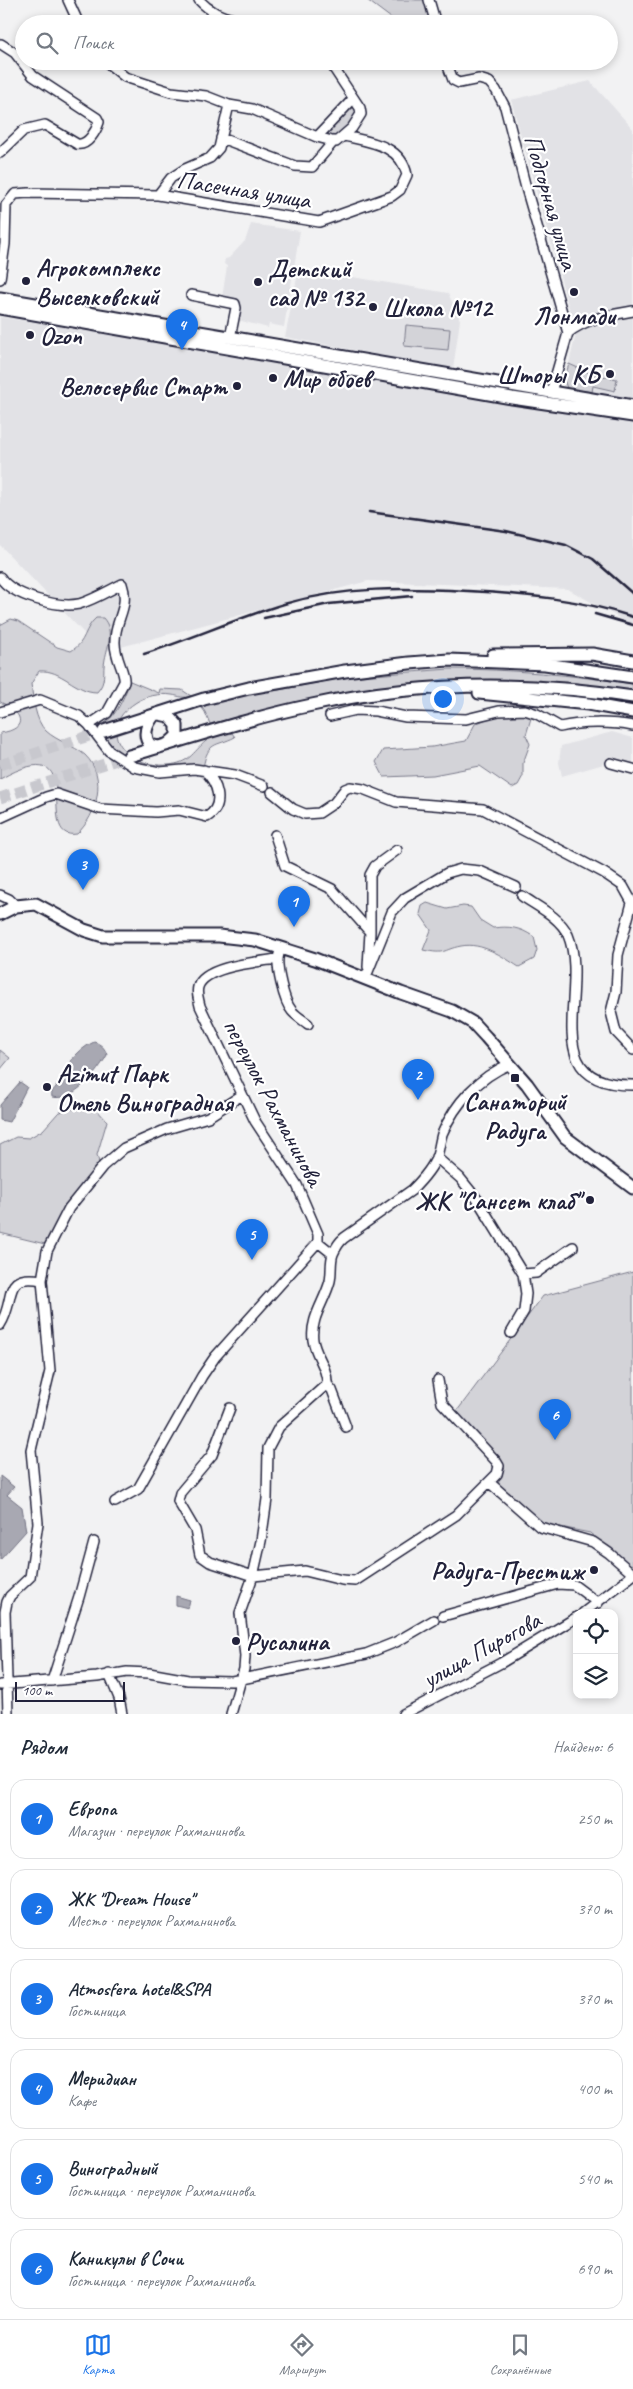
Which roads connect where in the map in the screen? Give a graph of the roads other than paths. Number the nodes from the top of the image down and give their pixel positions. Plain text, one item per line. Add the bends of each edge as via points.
1 (68, 0) edge
2 (199, 0) edge
3 (429, 0) edge
4 (75, 15) edge
5 (219, 15) edge
6 (433, 15) edge
7 (1, 44) edge
8 (15, 53) edge
9 (28, 70) edge
10 (116, 70) edge
11 (335, 70) edge
12 (449, 70) edge
13 (353, 99) junction
14 (229, 105) junction
15 (344, 136) junction
16 (317, 137) junction
17 (222, 138) junction
18 (334, 141) junction
19 (0, 152) edge
20 (158, 196) junction
21 (3, 202) edge
22 (0, 279) edge
23 (191, 295) dead end
24 (0, 298) edge
25 (0, 308) edge
26 (633, 311) edge
27 (568, 333) junction
28 (230, 338) junction
29 (551, 392) junction
30 (633, 406) edge
31 (633, 416) edge
32 (0, 577) edge
33 (449, 660) junction
34 (633, 661) edge
35 (633, 678) edge
36 (410, 691) junction
37 (633, 697) edge
38 (0, 712) edge
39 (633, 712) edge
40 (156, 714) junction
41 (330, 716) dead end
42 (90, 725) junction
43 (633, 726) edge
44 (104, 730) tunnel mouth
45 (163, 746) junction
46 (130, 756) tunnel mouth
47 (611, 763) dead end
48 (633, 769) edge
49 (204, 770) junction
50 (264, 786) dead end
51 (272, 792) dead end
52 (0, 818) edge
53 (275, 835) dead end
54 (397, 850) dead end
55 (516, 887) dead end
56 (0, 894) edge
57 (522, 896) dead end
58 (633, 904) edge
59 (16, 906) junction
60 (0, 914) edge
61 (370, 932) junction
62 (282, 947) junction
63 (277, 959) junction
64 (366, 976) junction
65 (308, 1024) dead end
66 (633, 1050) edge
67 (510, 1064) junction
68 (633, 1084) edge
69 (242, 1095) junction
70 (436, 1157) junction
71 (633, 1188) edge
72 (318, 1242) junction
73 (574, 1247) dead end
74 (333, 1254) junction
75 (523, 1274) junction
76 (42, 1280) junction
77 (0, 1325) edge
78 (511, 1333) dead end
79 (438, 1380) dead end
80 (327, 1384) junction
81 (230, 1408) dead end
82 (346, 1426) dead end
83 (490, 1483) junction
84 (115, 1502) dead end
85 (94, 1542) dead end
86 (633, 1574) edge
87 (253, 1576) junction
88 (3, 1600) edge
89 (598, 1603) junction
90 (589, 1609) edge
91 (443, 1616) dead end
92 (573, 1619) edge
93 (434, 1620) dead end
94 (109, 1674) junction
95 (242, 1680) junction
96 (52, 1681) junction
97 (3, 1684) edge
98 (8, 1714) edge
99 (122, 1714) edge
100 (230, 1714) edge
101 (403, 1714) edge

1 - 4 street
2 - 5 street
3 - 6 street
7 - 8 street
9 - 19 street via 99,122 82,145 45,125 24,130
10 - 14 street via 124,77 170,92 206,96
11 - 13 street
12 - 27 street, Подгорная улица via 453,80 459,83 479,79 489,82 505,108
13 - 15 street via 361,114
13 - 16 street
14 - 16 street via 252,109
14 - 17 street, Пасечная улица
15 - 18 street
15 - 20 street, Пасечная улица via 388,148 400,158 407,175 400,190 392,196 319,222
16 - 18 street
17 - 18 street via 295,166 312,167
17 - 20 street, Пасечная улица via 219,148 210,158 171,178
20 - 21 street, Пасечная улица via 28,193 16,194
21 - 22 street via 5,244
23 - 28 street via 235,304
24 - 28 main road
25 - 31 main road via 512,398
26 - 27 street via 598,318
27 - 29 street
28 - 29 main road
29 - 30 main road
32 - 42 street via 16,592 62,605 82,603 122,584 126,604 115,640 116,657 124,682 107,714
33 - 34 main road via 493,655 592,654
33 - 35 main road via 545,664
33 - 40 main road via 345,670 286,680
36 - 37 main road via 532,686
36 - 39 main road via 492,694
36 - 45 main road via 313,704 214,729
38 - 42 street via 40,700 79,716
40 - 44 main road
40 - 45 main road via 147,726 145,737 150,744
40 - 45 main road via 169,716 177,725 177,736
41 - 43 street via 366,711 406,718 466,719 499,711 525,710 560,727 602,723
42 - 49 street via 109,750 134,767 160,772
45 - 46 main road
47 - 48 street
49 - 50 street via 235,775
49 - 52 street via 212,778 218,793 214,812 207,817 179,810 100,809 56,794
51 - 58 street via 305,814 318,812 334,803 350,787 396,802 483,809 604,873 623,886
53 - 61 street via 285,866 332,889
54 - 61 street via 375,866 370,875
55 - 64 street via 480,871 461,868 447,873 394,908
56 - 59 street
57 - 68 street via 556,919 568,936 573,958 574,1052 579,1064 598,1079
58 - 66 street via 618,955 611,1012 616,1032
59 - 60 main road
59 - 62 main road via 36,904 84,930 103,936 219,936
61 - 64 street
62 - 63 street
62 - 64 main road
63 - 65 street via 287,1004
63 - 69 street, переулок Рахманинова via 234,966 208,976 199,985 200,1006
64 - 67 main road via 462,1015
67 - 70 street via 493,1071 471,1090 448,1121
67 - 71 main road via 565,1137
69 - 72 street, переулок Рахманинова via 259,1128 298,1185 318,1234
69 - 76 street via 208,1117 167,1129 124,1148 103,1166 69,1208 55,1233 47,1251
70 - 74 street via 412,1190 344,1238
70 - 75 street via 474,1194
72 - 74 street
72 - 84 street via 215,1358 138,1489
73 - 75 street via 536,1272
74 - 80 street via 330,1280 317,1311 313,1331
75 - 78 street via 524,1311
76 - 77 street via 27,1278 10,1285
76 - 88 street via 50,1371 31,1450 38,1523 30,1577
79 - 83 street via 442,1403 498,1464 497,1474
80 - 82 street
80 - 87 street via 286,1420 270,1441 266,1460 267,1499
81 - 87 street via 212,1455 180,1492 178,1502 195,1530 200,1555 210,1562
83 - 86 street via 540,1527 586,1539 609,1553
83 - 87 street via 456,1515 355,1581 305,1571
85 - 96 street
86 - 89 street
87 - 95 street via 240,1613 245,1656
88 - 97 street
89 - 90 street
89 - 91 street, улица Пирогова via 574,1585 558,1584
92 - 101 street, улица Пирогова via 501,1663
93 - 95 street, улица Пирогова via 396,1642 366,1654
94 - 95 street, улица Пирогова via 132,1672 188,1680
94 - 96 street, улица Пирогова
94 - 99 street
95 - 100 street
96 - 97 street, улица Пирогова
97 - 98 street

